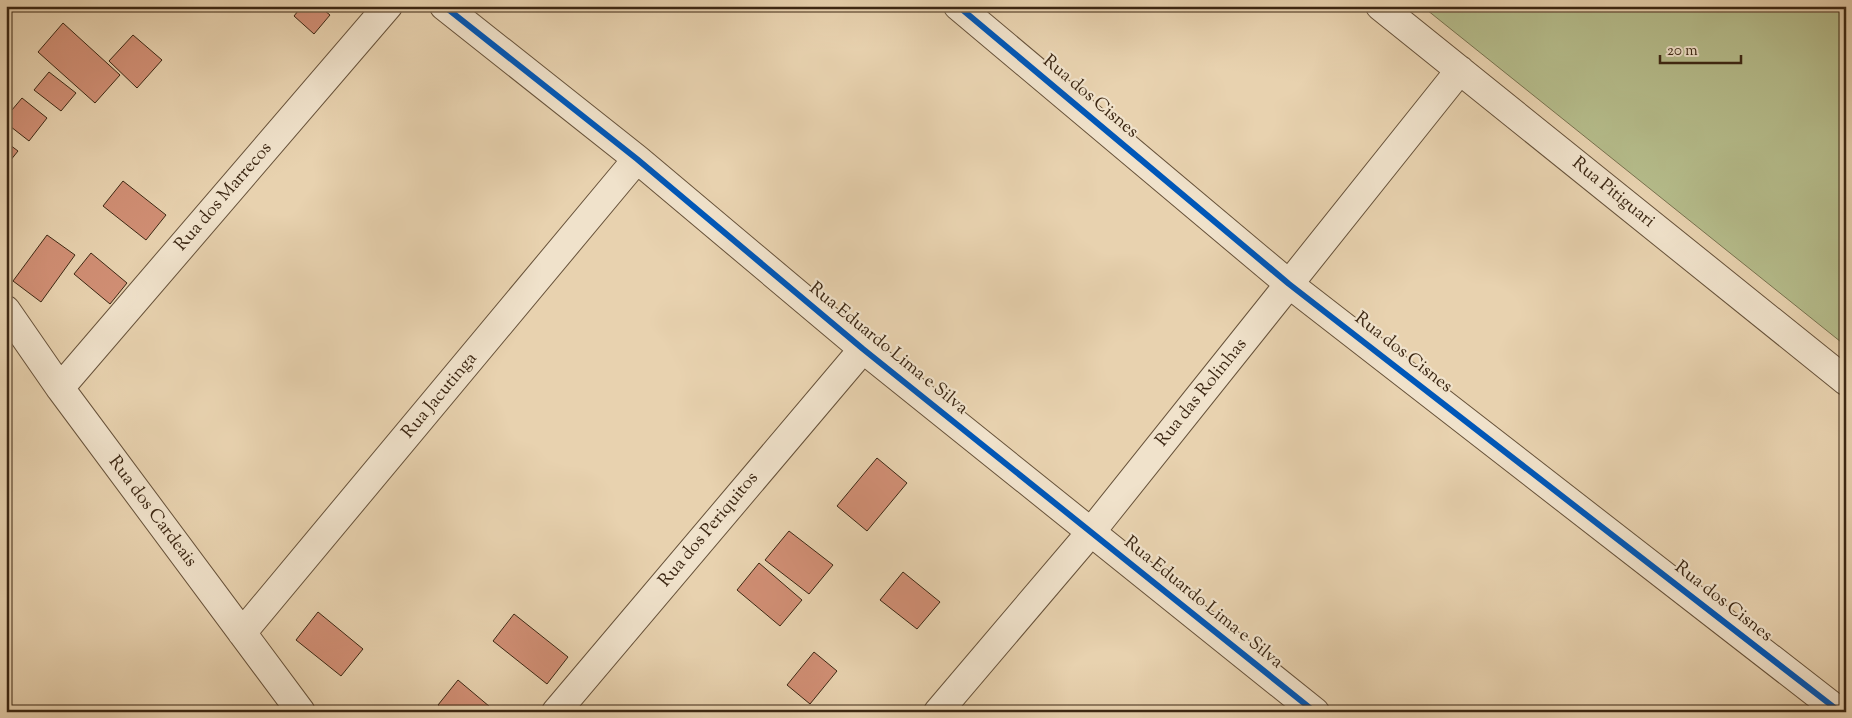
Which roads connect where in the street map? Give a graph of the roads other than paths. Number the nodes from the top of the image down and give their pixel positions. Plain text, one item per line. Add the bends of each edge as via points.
1 (388, 6) edge
2 (444, 6) edge
3 (958, 6) edge
4 (1380, 6) edge
5 (1460, 70) junction
6 (637, 159) junction
7 (1289, 284) junction
8 (6, 310) edge
9 (863, 349) junction
10 (1846, 381) edge
11 (60, 388) junction
12 (1091, 532) junction
13 (242, 633) junction
14 (1313, 711) edge
15 (301, 712) edge
16 (556, 712) edge
17 (938, 712) edge
18 (1840, 712) edge

1 - 11 street, Rua dos Marrecos
2 - 6 street, Rua Eduardo Lima e Silva
3 - 7 street, Rua dos Cisnes
4 - 5 street, Rua Pitiguari
5 - 7 street, Rua das Rolinhas
5 - 10 street, Rua Pitiguari
6 - 9 street, Rua Eduardo Lima e Silva
6 - 13 street, Rua Jacutinga
7 - 12 street, Rua das Rolinhas
7 - 18 street, Rua dos Cisnes
8 - 11 street, Rua dos Cardeais
9 - 12 street, Rua Eduardo Lima e Silva
9 - 16 street, Rua dos Periquitos
11 - 13 street, Rua dos Cardeais
12 - 14 street, Rua Eduardo Lima e Silva
12 - 17 street, Rua das Rolinhas
13 - 15 street, Rua dos Cardeais

